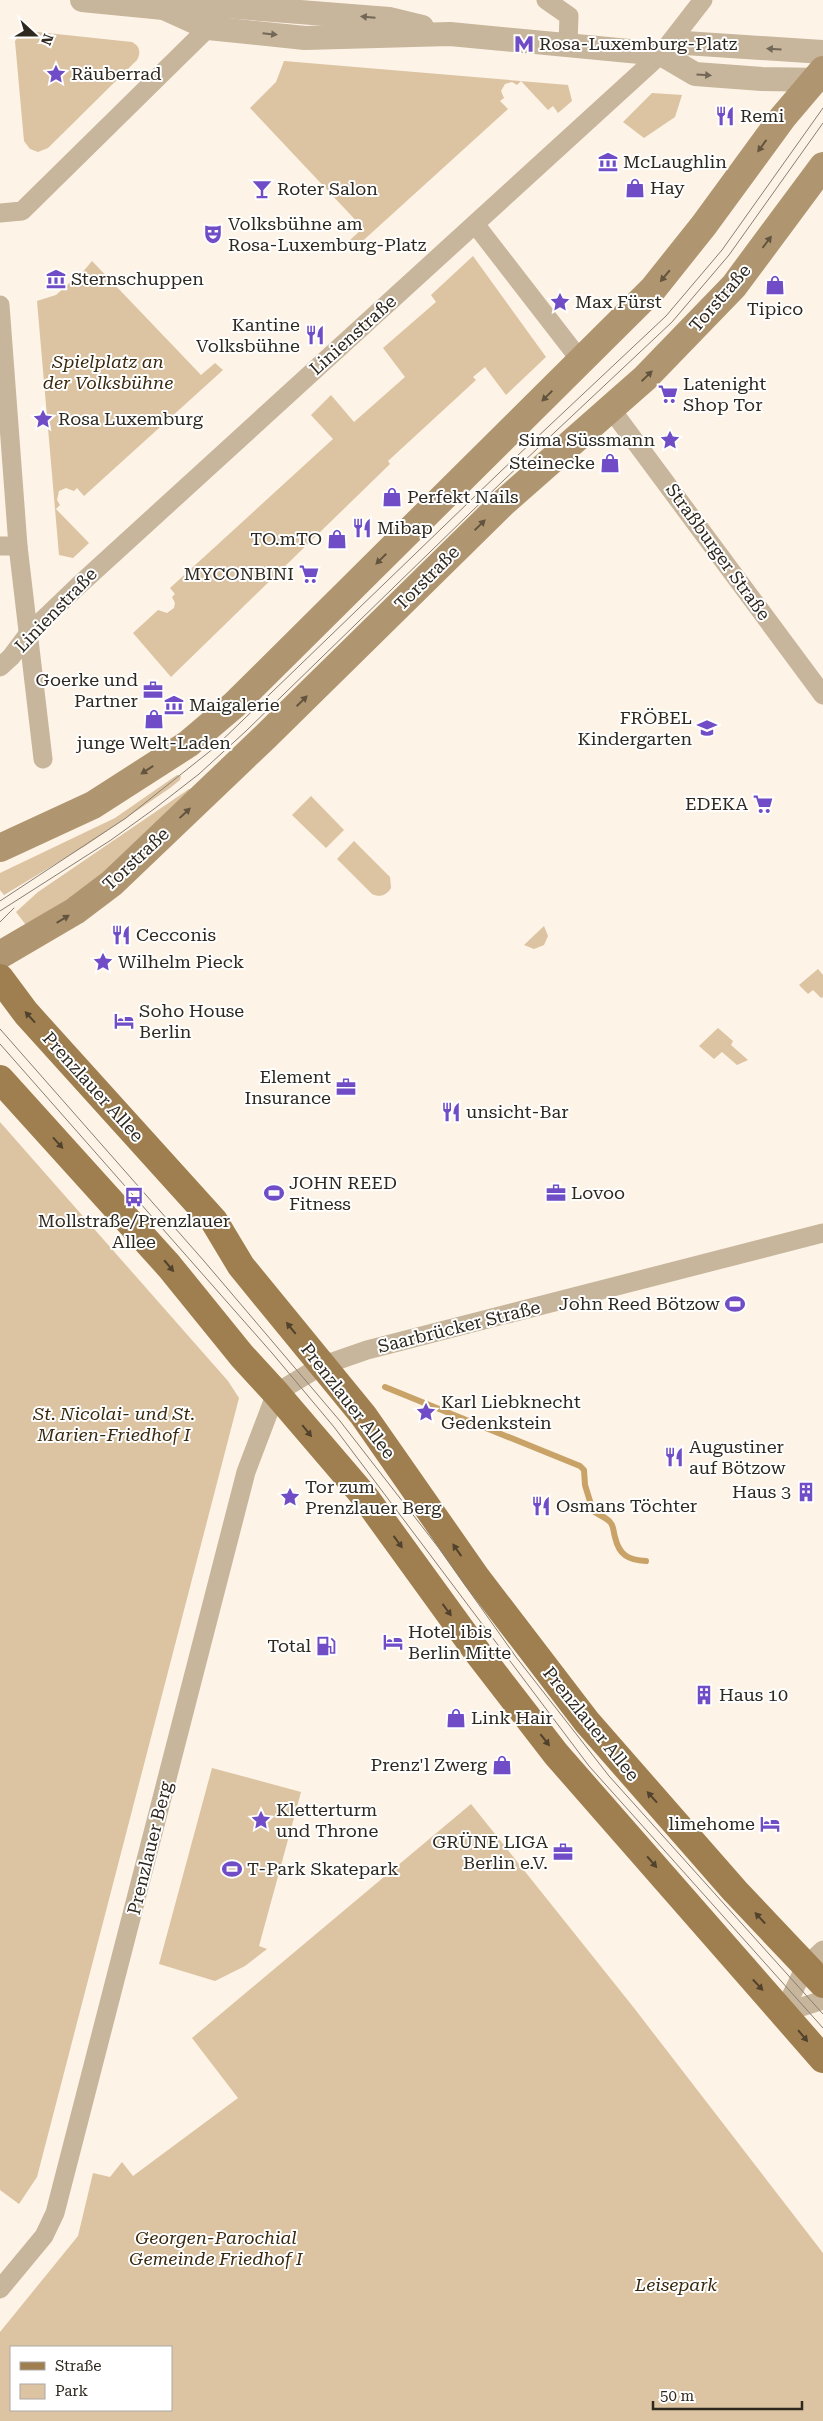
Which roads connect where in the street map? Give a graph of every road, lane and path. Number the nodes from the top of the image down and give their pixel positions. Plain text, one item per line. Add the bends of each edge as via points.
1 (82, 0) edge
2 (546, 0) edge
3 (703, 0) edge
4 (164, 8) junction
5 (208, 28) junction
6 (450, 34) junction
7 (568, 44) junction
8 (823, 52) edge
9 (661, 54) junction
10 (820, 77) edge
11 (823, 166) edge
12 (0, 213) edge
13 (475, 224) junction
14 (0, 305) edge
15 (1, 337) edge
16 (581, 361) junction
17 (611, 409) junction
18 (9, 546) edge
19 (29, 633) junction
20 (0, 667) edge
21 (823, 696) edge
22 (43, 759) dead end
23 (0, 848) edge
24 (0, 955) edge
25 (0, 978) edge
26 (0, 1079) edge
27 (823, 1233) edge
28 (321, 1366) junction
29 (276, 1393) junction
30 (817, 1967) edge
31 (823, 2000) edge
32 (783, 2012) junction
33 (823, 2059) edge
34 (0, 2290) edge

1 - 4 street
2 - 7 street via 569,16
3 - 9 street, Linienstraße
4 - 5 street
6 -> 4 street via 389,19 199,4
5 -> 6 street via 304,38
5 - 12 street via 22,211
6 - 7 street
7 - 9 street
8 -> 9 street via 685,43
9 -> 10 street via 695,74
9 - 13 street, Linienstraße
10 -> 16 main road via 783,116 667,273
17 -> 11 main road, Torstraße via 674,350 734,286
13 - 16 street
13 - 19 street, Linienstraße
14 - 15 street
15 - 18 street
16 -> 23 main road via 203,732 93,805
17 - 21 street, Straßburger Straße
24 -> 17 main road, Torstraße via 75,911 112,883 503,504
18 - 19 street
19 - 20 street, Linienstraße
19 - 22 street
28 -> 25 main road, Prenzlauer Allee via 241,1266 214,1221 26,1013
26 -> 29 main road via 169,1266
27 - 28 street, Saarbrücker Straße via 367,1350
28 - 29 street, Saarbrücker Straße
30 -> 28 main road, Prenzlauer Allee via 619,1761 476,1577 363,1416
29 -> 32 main road via 365,1497 556,1754
29 - 34 street, Prenzlauer Berg via 246,1472 56,2213 44,2236
30 - 32 street, Prenzlauer Allee
31 - 32 street
32 -> 33 main road

